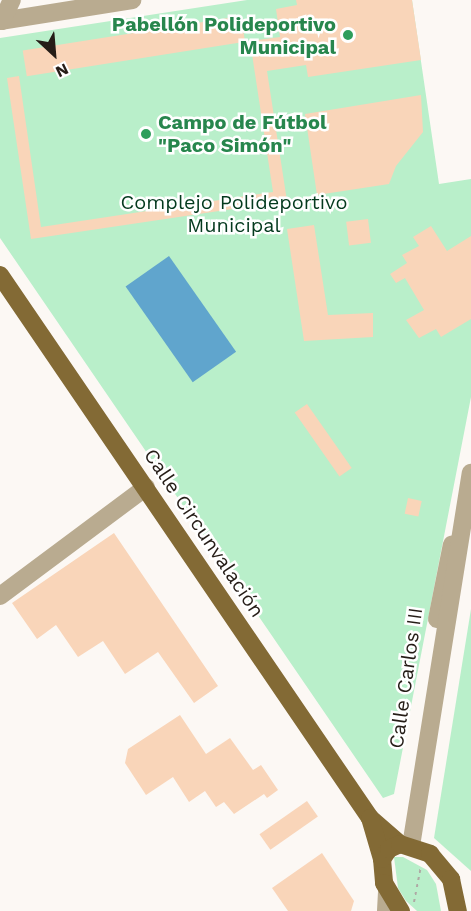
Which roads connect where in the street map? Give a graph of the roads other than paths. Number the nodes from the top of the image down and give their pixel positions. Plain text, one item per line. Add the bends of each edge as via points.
1 (12, 0) edge
2 (27, 0) edge
3 (132, 0) edge
4 (43, 14) junction
5 (1, 21) edge
6 (0, 275) edge
7 (471, 473) edge
8 (146, 487) junction
9 (0, 596) edge
10 (370, 818) junction
11 (405, 845) junction
12 (382, 859) junction
13 (387, 892) junction
14 (386, 911) edge
15 (401, 911) edge
16 (459, 911) edge

1 - 5 street
2 - 4 street
3 - 4 street
4 - 5 street
6 - 8 main road, Calle Circunvalación
7 - 11 street, Calle Carlos III via 461,548
8 - 9 street
8 - 10 main road, Calle Circunvalación
10 - 11 main road
10 - 12 main road
11 - 12 main road via 388,849
11 - 16 main road via 436,858 447,871
12 - 13 main road
13 - 14 street
13 - 15 main road

